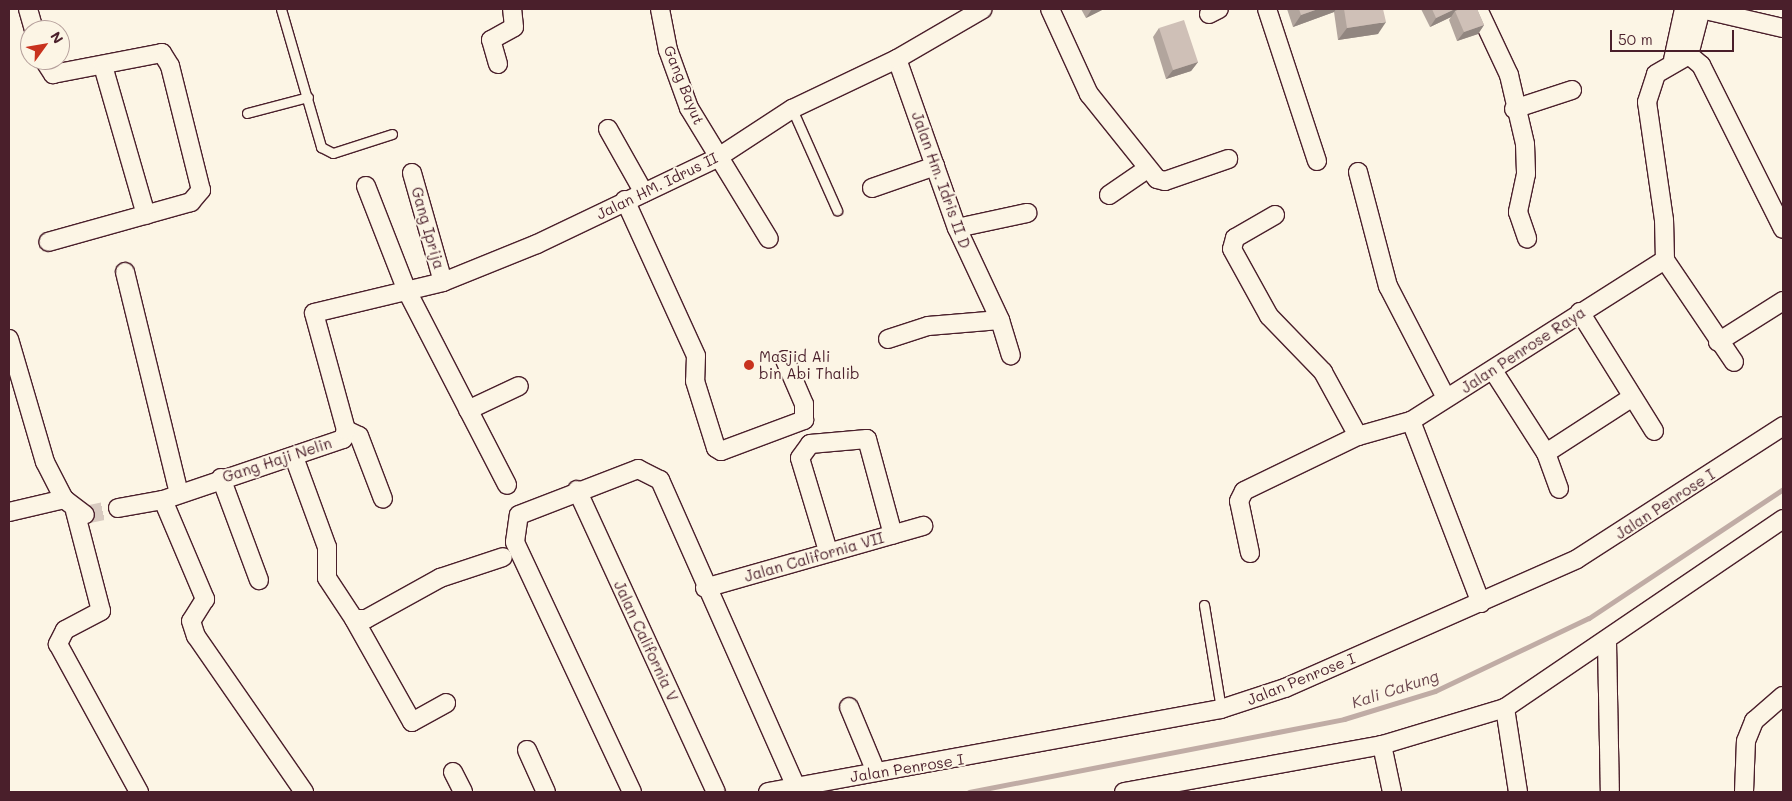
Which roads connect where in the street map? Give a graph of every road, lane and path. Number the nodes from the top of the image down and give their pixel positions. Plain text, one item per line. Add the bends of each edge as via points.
1 (281, 9) edge
2 (512, 9) edge
3 (660, 9) edge
4 (983, 9) edge
5 (1050, 9) edge
6 (1267, 9) edge
7 (1478, 9) edge
8 (1684, 9) edge
9 (1701, 9) edge
10 (1783, 28) edge
11 (1681, 58) junction
12 (897, 59) junction
13 (498, 64) dead end
14 (103, 66) junction
15 (50, 70) edge
16 (1572, 90) dead end
17 (308, 97) junction
18 (792, 109) junction
19 (1514, 109) junction
20 (247, 113) dead end
21 (608, 129) dead end
22 (392, 134) dead end
23 (717, 158) junction
24 (1228, 159) dead end
25 (1317, 161) dead end
26 (935, 166) junction
27 (1147, 169) junction
28 (1358, 172) dead end
29 (412, 173) dead end
30 (366, 186) dead end
31 (872, 188) dead end
32 (644, 193) junction
33 (1109, 194) dead end
34 (625, 200) junction
35 (837, 210) dead end
36 (1026, 212) dead end
37 (146, 215) junction
38 (1275, 215) dead end
39 (957, 228) junction
40 (1783, 229) edge
41 (1527, 238) dead end
42 (768, 239) dead end
43 (48, 242) dead end
44 (1665, 260) junction
45 (125, 272) dead end
46 (443, 282) junction
47 (406, 291) junction
48 (1783, 301) edge
49 (1580, 312) junction
50 (311, 317) joint
51 (1000, 320) junction
52 (9, 339) edge
53 (888, 339) dead end
54 (1718, 342) junction
55 (1011, 355) dead end
56 (784, 360) dead end
57 (1734, 362) dead end
58 (1494, 372) junction
59 (519, 386) dead end
60 (1446, 398) junction
61 (1631, 398) junction
62 (468, 410) junction
63 (1411, 421) junction
64 (1783, 426) edge
65 (346, 430) junction
66 (1654, 432) dead end
67 (1358, 436) junction
68 (1546, 452) junction
69 (294, 457) junction
70 (220, 478) junction
71 (507, 485) dead end
72 (1559, 488) dead end
73 (577, 490) junction
74 (179, 493) junction
75 (383, 499) dead end
76 (163, 500) junction
77 (75, 508) junction
78 (118, 508) tunnel mouth
79 (9, 512) edge
80 (1783, 519) edge
81 (923, 526) dead end
82 (893, 535) junction
83 (828, 551) junction
84 (1250, 553) dead end
85 (503, 557) dead end
86 (260, 580) dead end
87 (705, 588) junction
88 (1481, 603) junction
89 (1204, 605) dead end
90 (354, 619) junction
91 (1607, 642) junction
92 (1783, 696) edge
93 (446, 703) dead end
94 (849, 706) dead end
95 (1505, 708) junction
96 (1221, 709) junction
97 (1382, 745) junction
98 (527, 750) dead end
99 (453, 772) dead end
100 (876, 772) junction
101 (796, 788) junction
102 (139, 792) edge
103 (304, 792) edge
104 (464, 792) edge
105 (546, 792) edge
106 (632, 792) edge
107 (716, 792) edge
108 (768, 792) edge
109 (1124, 792) edge
110 (1392, 792) edge
111 (1518, 792) edge
112 (1610, 792) edge
113 (1744, 792) edge

1 - 17 lane
2 - 13 street via 514,27 491,40
3 - 23 street, Gang Bayut via 668,50 689,108
4 - 12 street, Jalan HM. Idrus II
5 - 27 street via 1088,94 1119,126
6 - 25 street
7 - 19 street via 1509,75
8 - 11 street
9 - 10 street
9 - 11 street
11 - 40 street via 1701,64
11 - 44 street via 1656,74 1648,102 1664,220
12 - 18 street, Jalan HM. Idrus II
12 - 26 street, Jalan Hm. Idris II D
14 - 15 street via 53,74
14 - 37 street
14 - 37 street via 154,52 162,53 170,66 201,190 191,202
16 - 19 street
17 - 20 lane
17 - 22 lane via 322,147 327,152
18 - 23 street, Jalan HM. Idrus II
18 - 35 lane
19 - 41 street via 1526,158 1518,212
21 - 32 street
23 - 32 street, Jalan HM. Idrus II
23 - 42 street, Gang Bayut
24 - 27 street via 1165,181
26 - 31 street
26 - 39 street, Jalan Hm. Idris II D
27 - 33 street
28 - 60 street via 1388,286
29 - 46 street, Gang Iprija
30 - 47 street
32 - 34 street, Jalan HM. Idrus II
34 - 46 street, Jalan HM. Idrus II
34 - 56 street via 696,356 695,381 716,448 721,451 804,420 804,404
36 - 39 street
37 - 43 street
38 - 67 street via 1235,238 1232,249 1269,316 1323,372
39 - 51 street, Jalan Hm. Idris II D
44 - 49 street, Jalan Penrose Raya
44 - 54 street
45 - 74 street
46 - 47 street, Jalan HM. Idrus II
47 - 50 street, Jalan HM. Idrus II
47 - 62 street
48 - 54 street
49 - 58 street, Jalan Penrose Raya
49 - 61 street
50 - 65 street, Gang Haji Nelin
51 - 53 street via 928,326
51 - 55 street, Jalan Hm. Idris II D
52 - 77 street via 45,462
54 - 57 street
58 - 60 street, Jalan Penrose Raya
58 - 68 street
59 - 62 street
60 - 63 street, Jalan Penrose Raya
61 - 66 street
61 - 68 street
62 - 71 street
63 - 67 street, Jalan Penrose Raya
63 - 88 street
64 - 88 street, Jalan Penrose I via 1577,559
65 - 69 street, Gang Haji Nelin via 343,439
65 - 75 street via 359,436
67 - 84 street, Jalan Penrose Raya via 1244,491 1240,501
68 - 72 street
69 - 70 street, Gang Haji Nelin
69 - 90 street via 327,547 327,578
70 - 74 street, Gang Haji Nelin
70 - 86 street
73 - 87 street via 638,469 651,472 660,480
73 - 106 street via 519,515 516,542
73 - 107 street, Jalan California V
74 - 76 street, Gang Haji Nelin
76 - 78 street, Gang Haji Nelin
76 - 103 street via 205,599 191,621 196,636
77 - 79 street
77 - 102 street via 101,611 65,630 58,644
80 - 91 street
81 - 82 street, Jalan California VII
82 - 83 street, Jalan California VII
82 - 83 street via 867,438 810,444 800,458
83 - 87 street, Jalan California VII
85 - 90 street via 440,578 366,619
87 - 101 street
88 - 96 street, Jalan Penrose I via 1285,688
89 - 96 lane
90 - 93 street via 412,722
91 - 95 street
91 - 112 street
92 - 113 street via 1754,721 1746,742
94 - 100 street
95 - 97 street
95 - 111 street
96 - 100 street, Jalan Penrose I
97 - 109 street
97 - 110 street
98 - 105 street
99 - 104 street
100 - 101 street, Jalan Penrose I
101 - 108 street, Jalan Penrose I

